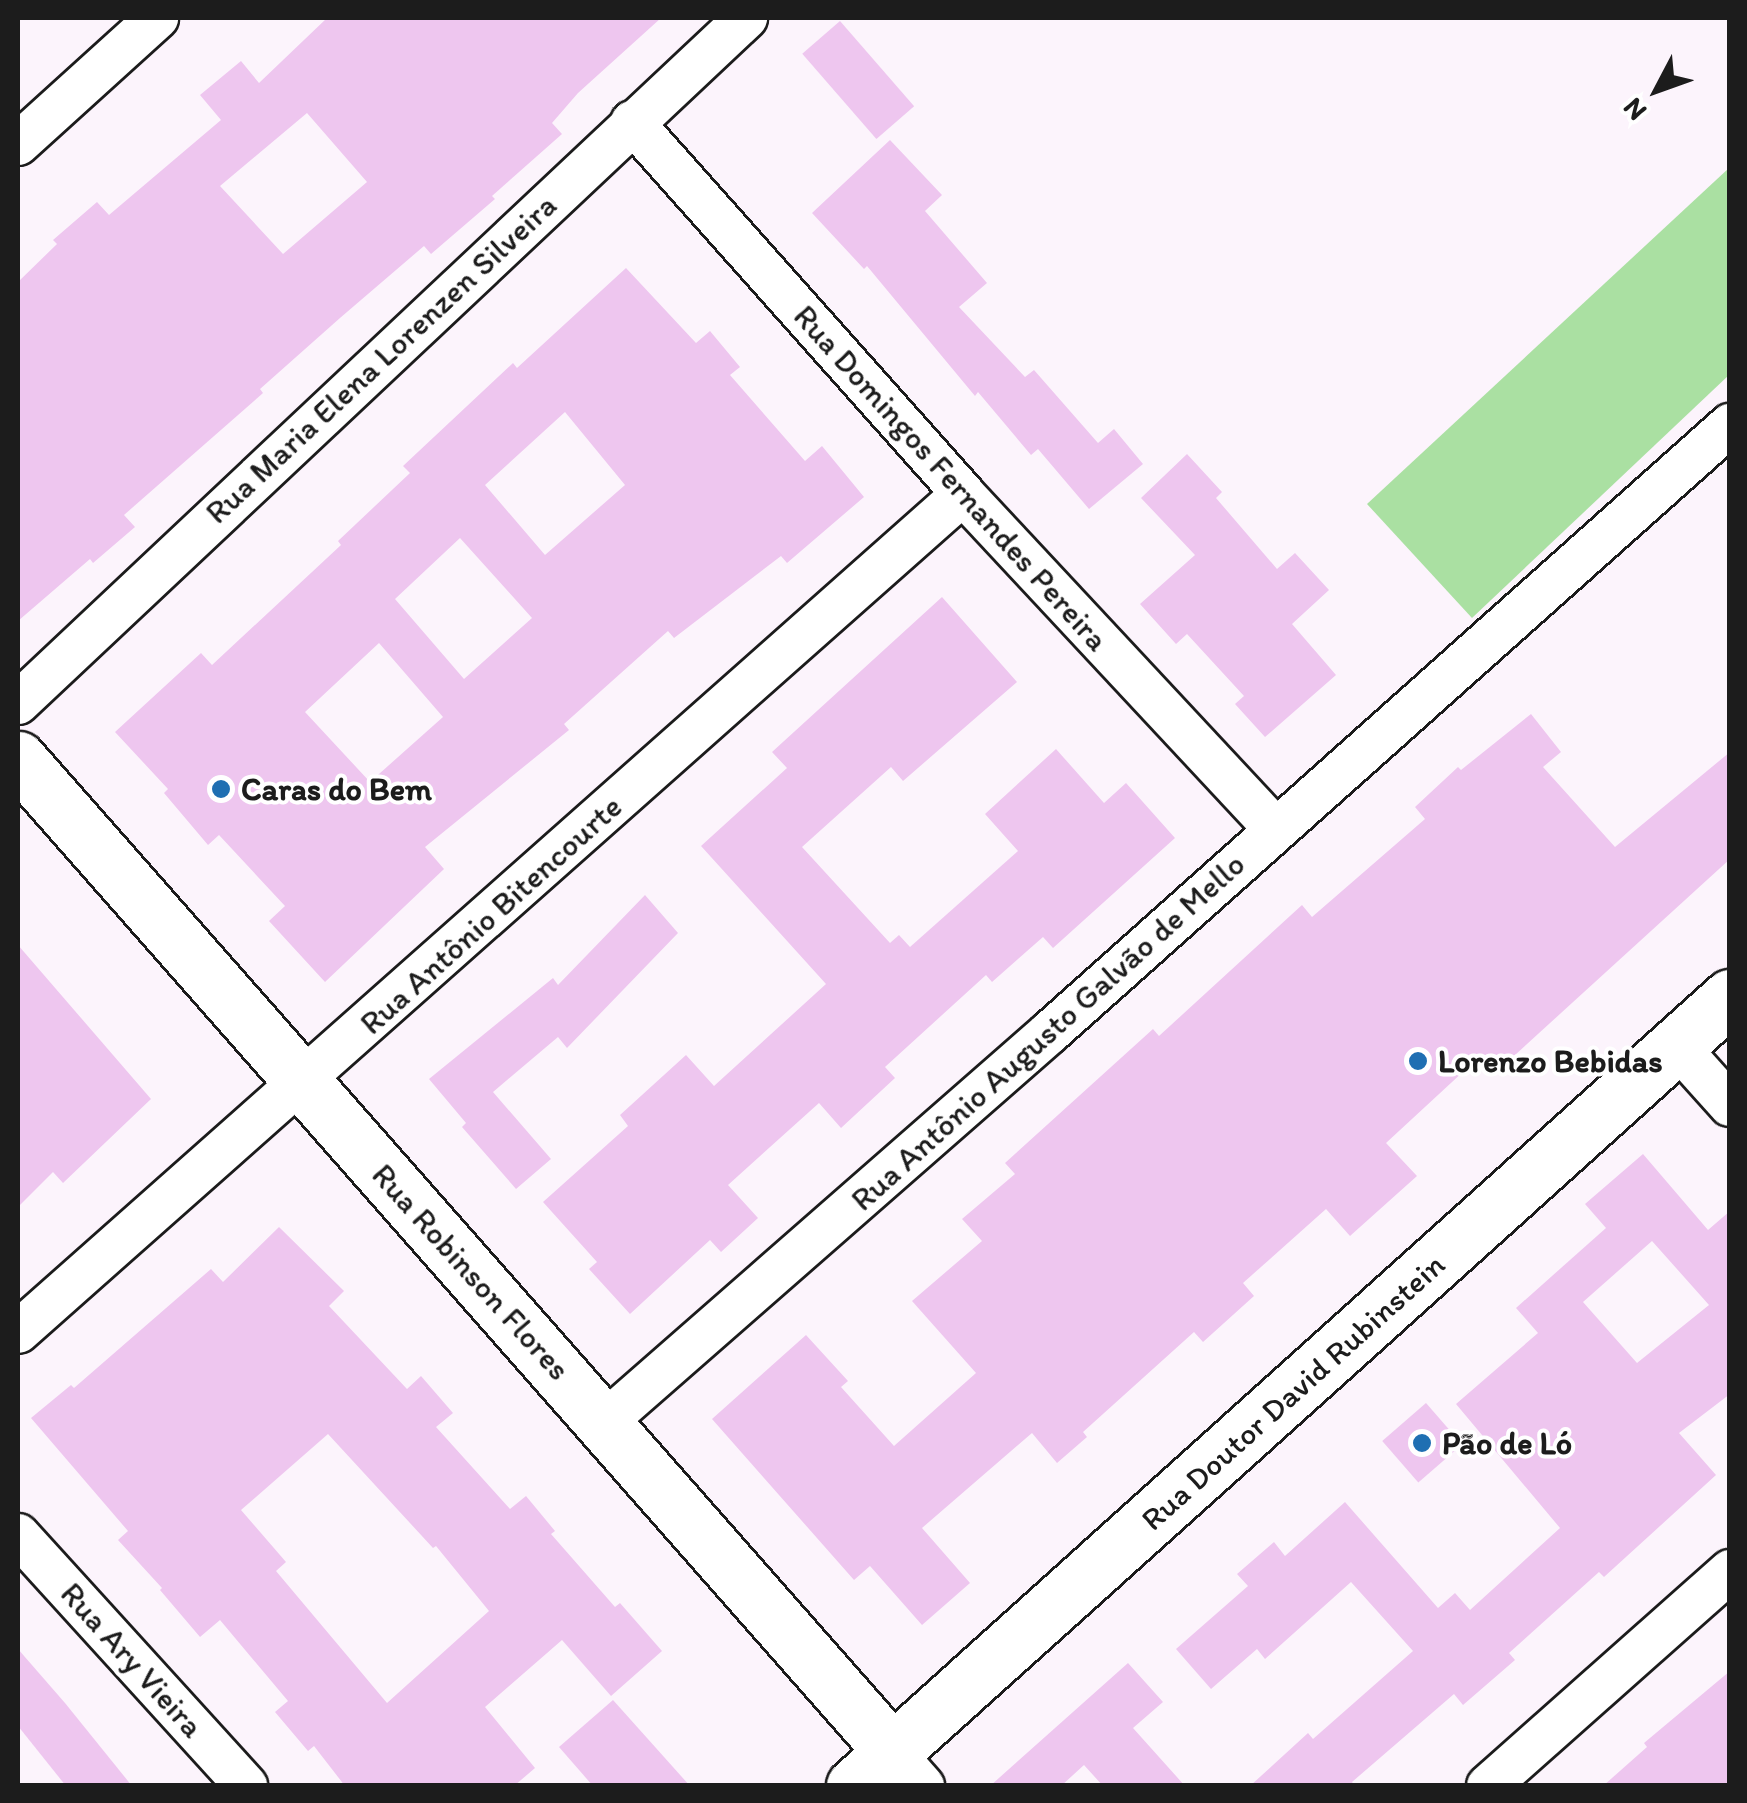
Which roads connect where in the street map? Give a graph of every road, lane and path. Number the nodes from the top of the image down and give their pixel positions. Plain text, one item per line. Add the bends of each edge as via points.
1 (156, 18) edge
2 (746, 18) edge
3 (632, 122) junction
4 (18, 144) edge
5 (1730, 425) edge
6 (962, 494) junction
7 (18, 704) edge
8 (18, 759) edge
9 (1275, 829) junction
10 (1730, 997) edge
11 (1678, 1046) junction
12 (302, 1084) junction
13 (1730, 1105) edge
14 (18, 1332) edge
15 (606, 1421) junction
16 (18, 1535) edge
17 (1730, 1571) edge
18 (890, 1774) edge
19 (246, 1786) edge
20 (1488, 1786) edge

1 - 4 street
2 - 3 street, Rua Maria Elena Lorenzen Silveira
3 - 6 street, Rua Domingos Fernandes Pereira
3 - 7 street, Rua Maria Elena Lorenzen Silveira
5 - 9 street, Rua Antônio Augusto Galvão de Mello
6 - 9 street, Rua Domingos Fernandes Pereira
6 - 12 street, Rua Antônio Bitencourte
8 - 12 street, Rua Robinson Flores
9 - 15 street, Rua Antônio Augusto Galvão de Mello
10 - 11 street, Rua Doutor David Rubinstein
11 - 13 street
11 - 18 street, Rua Doutor David Rubinstein
12 - 14 street, Rua Antônio Bitencourte
12 - 15 street, Rua Robinson Flores
15 - 18 street, Rua Robinson Flores
16 - 19 street, Rua Ary Vieira
17 - 20 street

